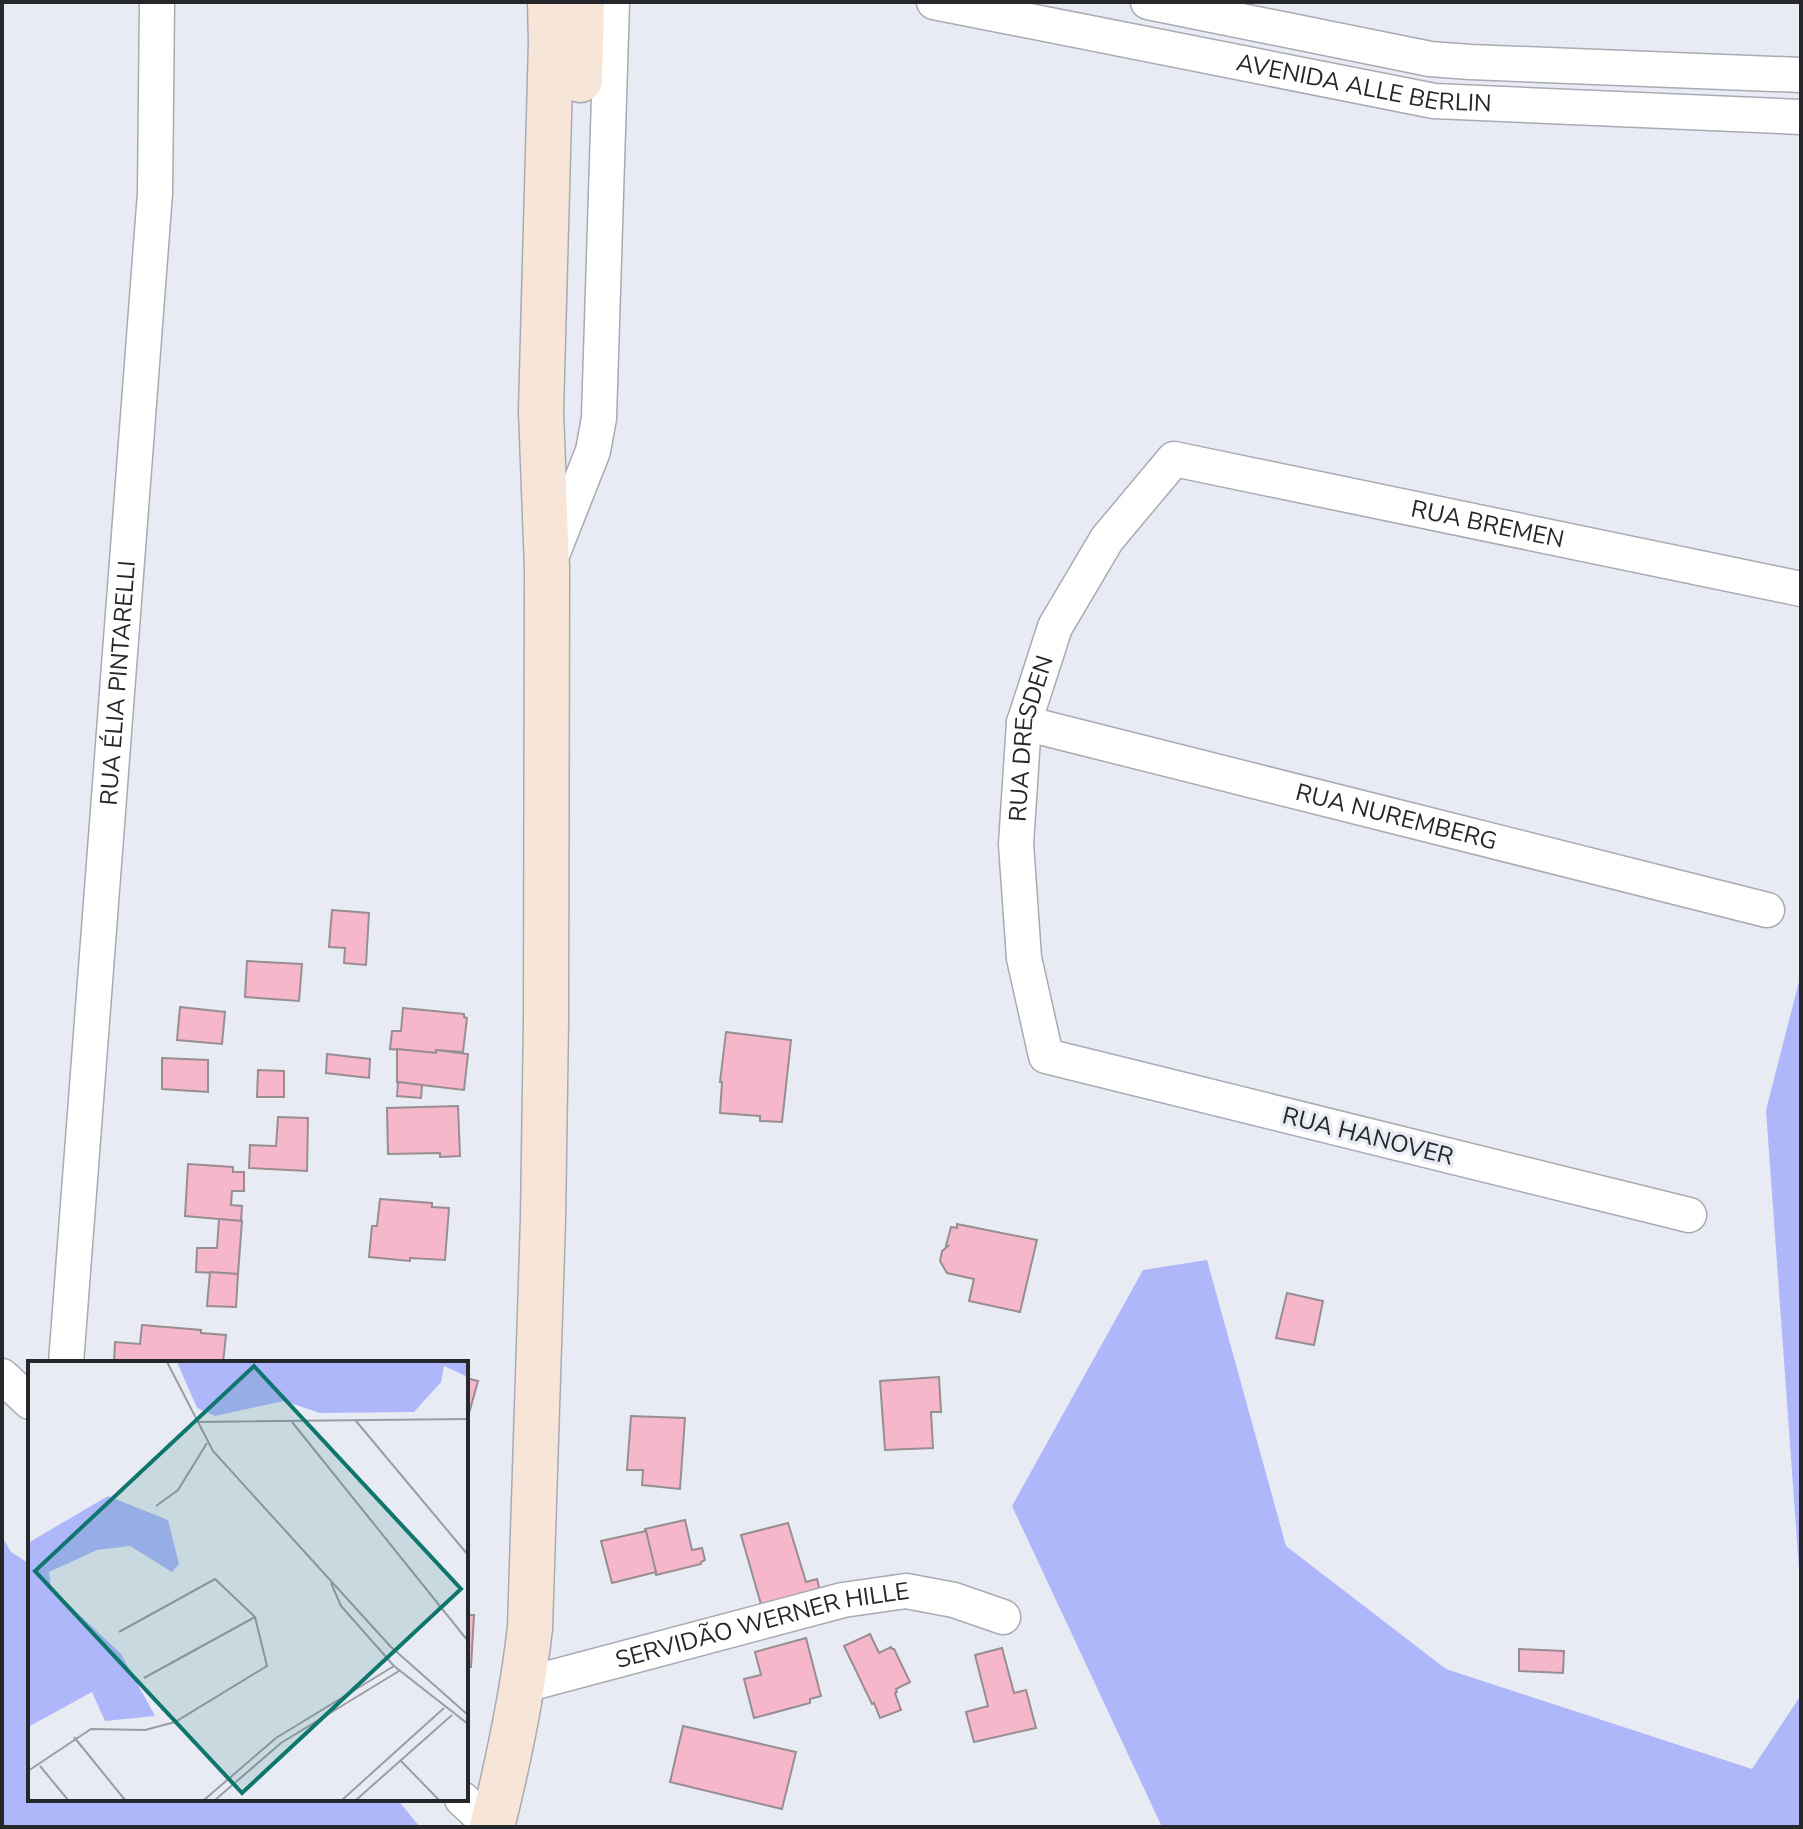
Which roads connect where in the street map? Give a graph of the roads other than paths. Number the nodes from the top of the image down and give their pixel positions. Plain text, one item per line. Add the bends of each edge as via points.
1 (157, 2) edge
2 (550, 2) edge
3 (582, 2) edge
4 (612, 2) edge
5 (934, 2) edge
6 (1148, 2) edge
7 (1730, 73) junction
8 (1801, 75) edge
9 (1727, 114) junction
10 (1801, 117) edge
11 (1174, 459) joint
12 (547, 568) junction
13 (1801, 589) edge
14 (1024, 723) junction
15 (1767, 910) dead end
16 (1046, 1056) joint
17 (1689, 1215) dead end
18 (66, 1361) edge
19 (2, 1376) edge
20 (28, 1400) edge
21 (1003, 1617) dead end
22 (524, 1685) junction
23 (464, 1801) edge
24 (492, 1827) edge

1 - 18 street, RUA ÉLIA PINTARELLI via 155,193
2 - 12 main road via 541,411
3 - 12 main road via 572,399 568,459
4 - 12 street via 599,418 593,451
5 - 9 street, AVENIDA ALLE BERLIN via 1434,101
6 - 7 street, AVENIDA ALLE BERLIN via 1430,59
7 - 8 street, AVENIDA ALLE BERLIN
7 - 9 street
9 - 10 street, AVENIDA ALLE BERLIN
11 - 13 street, RUA BREMEN
11 - 14 street, RUA DRESDEN via 1107,539 1055,627
12 - 22 main road via 543,1219
14 - 15 street, RUA NUREMBERG
14 - 16 street, RUA DRESDEN via 1016,844 1024,958
16 - 17 street, RUA HANOVER
19 - 20 street
21 - 22 street, SERVIDÃO WERNER HILLE via 906,1591 843,1600
22 - 24 main road
23 - 24 street

